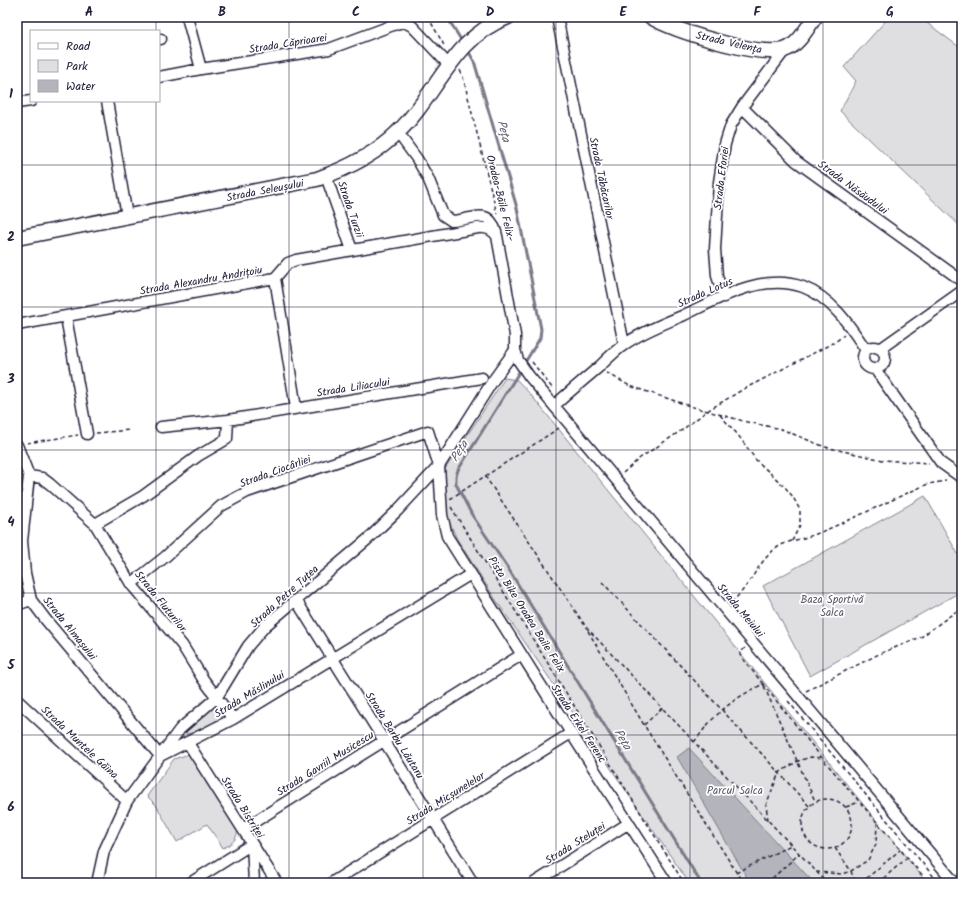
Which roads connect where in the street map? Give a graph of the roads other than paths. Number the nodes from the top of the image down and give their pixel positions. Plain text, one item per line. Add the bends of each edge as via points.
1 (187, 17) edge
2 (508, 17) edge
3 (557, 17) edge
4 (651, 17) edge
5 (814, 17) edge
6 (785, 50) junction
7 (454, 58) junction
8 (201, 69) junction
9 (160, 78) edge
10 (30, 101) edge
11 (107, 102) edge
12 (17, 103) edge
13 (742, 107) junction
14 (398, 133) junction
15 (326, 176) junction
16 (127, 216) junction
17 (497, 236) junction
18 (17, 238) edge
19 (352, 250) junction
20 (275, 278) junction
21 (958, 278) dead end
22 (962, 291) edge
23 (724, 297) junction
24 (66, 317) junction
25 (17, 325) edge
26 (624, 344) junction
27 (515, 350) junction
28 (866, 350) junction
29 (880, 350) junction
30 (875, 369) junction
31 (482, 378) dead end
32 (554, 406) junction
33 (296, 408) junction
34 (228, 420) junction
35 (161, 427) dead end
36 (428, 431) joint
37 (87, 434) road end
38 (17, 445) edge
39 (439, 466) junction
40 (29, 476) junction
41 (962, 478) edge
42 (21, 508) edge
43 (95, 524) junction
44 (471, 574) junction
45 (131, 584) junction
46 (31, 600) junction
47 (296, 600) junction
48 (17, 605) edge
49 (521, 655) junction
50 (332, 659) junction
51 (217, 697) junction
52 (17, 700) edge
53 (233, 719) junction
54 (571, 734) junction
55 (384, 740) junction
56 (188, 743) junction
57 (160, 756) junction
58 (127, 801) junction
59 (434, 819) junction
60 (629, 823) junction
61 (243, 829) junction
62 (252, 844) junction
63 (97, 883) edge
64 (190, 883) edge
65 (254, 883) edge
66 (277, 883) edge
67 (331, 883) edge
68 (474, 883) edge
69 (534, 883) edge
70 (667, 883) edge
71 (955, 883) edge

1 - 8 street
2 - 7 main road via 487,27
3 - 26 street, Strada Tăbăcarilor
4 - 6 main road, Strada Velența via 706,38 741,47 773,52
5 - 6 main road, Strada Eforiei via 802,35
6 - 13 street, Strada Eforiei
7 - 8 street, Strada Căprioarei via 404,22 329,50
7 - 14 main road, Strada Seleușului via 420,107
8 - 9 street, Strada Căprioarei
10 - 12 street
11 - 16 street
13 - 21 street, Strada Năsăudului via 796,161
13 - 23 street, Strada Eforiei via 731,125 725,144 719,182 716,263 717,276
14 - 15 main road, Strada Seleușului via 362,159
14 - 17 street via 428,178 443,215 452,221 478,216 487,218 493,223
15 - 16 main road, Strada Seleușului
15 - 19 street, Strada Turzii
16 - 18 main road, Strada Seleușului
17 - 19 street, Strada Alexandru Andrițoiu via 482,227
17 - 27 street via 516,335
19 - 20 street, Strada Alexandru Andrițoiu via 296,260 288,263
20 - 24 street, Strada Alexandru Andrițoiu
20 - 33 street
22 - 29 street
23 - 26 street, Strada Lotus
23 - 28 street, Strada Lotus via 752,286 793,284 811,291 844,318
24 - 25 street, Strada Alexandru Andrițoiu
24 - 37 street
26 - 32 street, Strada Lotus
27 - 32 street, Strada Meiului via 518,360 529,376
27 - 39 street, Strada Petre Țuțea
28 - 29 street via 874,347
28 - 30 street via 863,355 864,362 868,367
29 - 30 street via 884,355 884,362
30 - 41 street via 941,463
31 - 33 street, Strada Liliacului
32 - 71 street, Strada Meiului
33 - 34 street, Strada Liliacului
34 - 35 street, Strada Liliacului
34 - 43 street via 227,439 198,456 144,496
36 - 39 street, Strada Erkel Ferenc
36 - 45 street, Strada Ciocârliei via 247,492 221,506
38 - 40 street, Strada Almașului
39 - 44 street, Strada Erkel Ferenc via 444,527
39 - 47 street, Strada Petre Țuțea via 368,539
40 - 42 street, Strada Almașului
40 - 43 street, Strada Fluturilor via 42,478
42 - 46 street, Strada Almașului via 25,572
43 - 45 street, Strada Fluturilor
44 - 49 street, Strada Erkel Ferenc
44 - 50 street, Strada Măslinului
45 - 51 street, Strada Fluturilor via 182,645
46 - 48 street
46 - 57 street, Strada Almașului
47 - 50 street, Strada Barbu Lăutaru
47 - 51 street, Strada Petre Țuțea via 256,636
49 - 54 street, Strada Erkel Ferenc
49 - 55 street, Strada Gavriil Musicescu
50 - 53 street, Strada Măslinului
50 - 55 street, Strada Barbu Lăutaru
51 - 53 street, Strada Fluturilor
51 - 57 street, Strada Petre Țuțea via 180,729
52 - 58 street, Strada Muntele Găina
53 - 56 street, Strada Măslinului
54 - 59 street, Strada Micșunelelor
54 - 60 street, Strada Erkel Ferenc
55 - 59 street, Strada Barbu Lăutaru
55 - 61 street, Strada Gavriil Musicescu
56 - 57 street, Strada Măslinului
56 - 61 street, Strada Bistriței
57 - 58 street, Strada Măslinului
58 - 63 street, Strada Măslinului via 104,851
59 - 67 street, Strada Micșunelelor
59 - 68 street, Strada Barbu Lăutaru
60 - 69 street, Strada Steluței
60 - 70 street, Strada Erkel Ferenc
61 - 62 street, Strada Bistriței
62 - 64 street
62 - 65 street
62 - 66 street, Strada Bistriței

